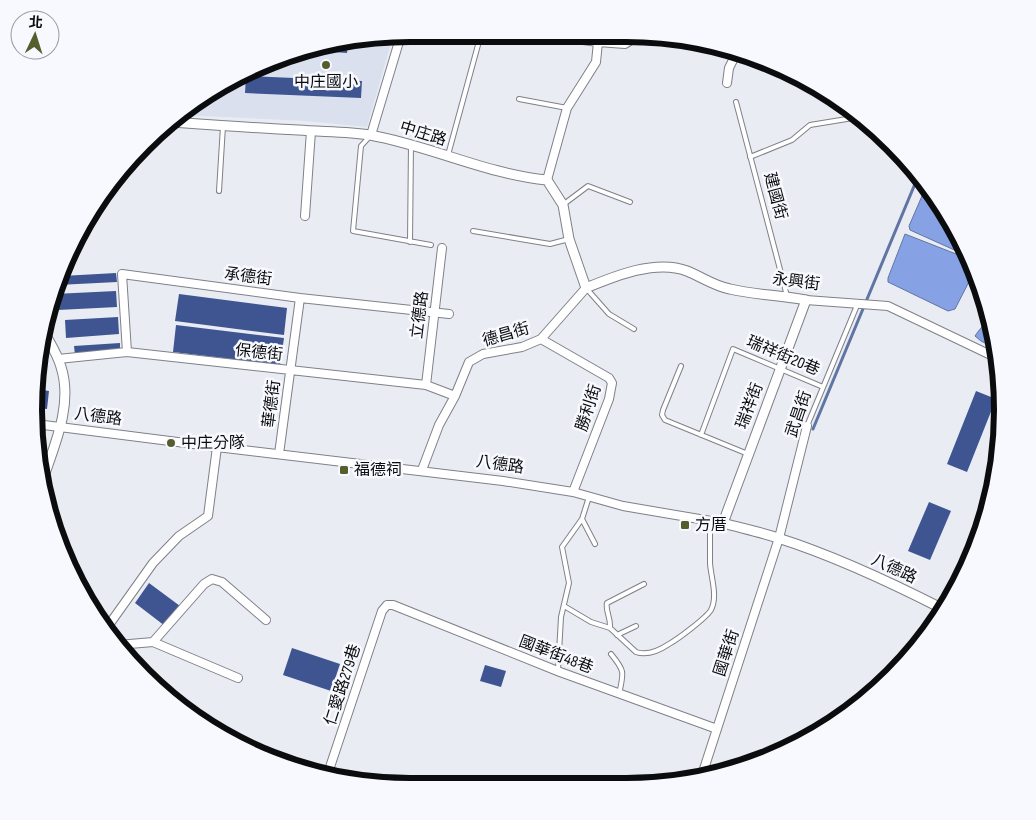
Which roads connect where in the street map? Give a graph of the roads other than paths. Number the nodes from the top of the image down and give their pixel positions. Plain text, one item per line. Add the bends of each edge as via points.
1 (399, 42) edge
2 (479, 42) edge
3 (598, 42) edge
4 (616, 42) edge
5 (628, 42) edge
6 (734, 59) edge
7 (727, 83) dead end
8 (519, 99) dead end
9 (736, 102) dead end
10 (567, 108) junction
11 (850, 118) edge
12 (181, 123) edge
13 (223, 126) junction
14 (312, 131) junction
15 (371, 135) junction
16 (411, 144) junction
17 (447, 157) junction
18 (750, 157) junction
19 (548, 180) junction
20 (219, 191) dead end
21 (630, 202) dead end
22 (562, 205) junction
23 (305, 216) dead end
24 (473, 230) dead end
25 (569, 239) junction
26 (410, 242) junction
27 (431, 245) dead end
28 (442, 248) dead end
29 (586, 288) junction
30 (787, 296) junction
31 (300, 298) junction
32 (806, 300) junction
33 (863, 304) junction
34 (434, 313) junction
35 (449, 314) dead end
36 (634, 329) dead end
37 (541, 339) junction
38 (49, 343) edge
39 (127, 352) junction
40 (989, 354) edge
41 (58, 359) junction
42 (681, 366) dead end
43 (781, 369) junction
44 (290, 371) junction
45 (426, 385) junction
46 (823, 387) junction
47 (455, 396) junction
48 (43, 425) edge
49 (808, 426) joint
50 (60, 428) junction
51 (701, 435) junction
52 (216, 447) junction
53 (279, 454) junction
54 (748, 454) junction
55 (47, 466) edge
56 (422, 470) junction
57 (573, 492) junction
58 (590, 497) junction
59 (582, 519) junction
60 (710, 520) junction
61 (723, 523) junction
62 (779, 538) junction
63 (595, 544) dead end
64 (644, 584) dead end
65 (387, 604) joint
66 (564, 606) junction
67 (937, 606) edge
68 (266, 620) dead end
69 (110, 623) edge
70 (636, 626) dead end
71 (610, 628) junction
72 (618, 635) junction
73 (153, 642) junction
74 (127, 644) edge
75 (611, 654) dead end
76 (558, 671) junction
77 (238, 678) dead end
78 (619, 694) junction
79 (717, 729) junction
80 (330, 768) edge
81 (704, 769) edge

1 - 15 street
2 - 17 lane
3 - 10 street via 596,62
4 - 5 street
6 - 7 street
8 - 10 lane
9 - 18 lane, 建國街
10 - 19 street
11 - 18 lane via 810,125 792,140
12 - 13 street, 中庄路
13 - 14 street, 中庄路
13 - 20 lane
14 - 15 street, 中庄路
14 - 23 street
15 - 16 street, 中庄路
15 - 26 lane via 361,146 353,231
16 - 17 street, 中庄路
16 - 26 lane
17 - 19 street, 中庄路 via 499,172
18 - 30 lane, 建國街
19 - 22 street
21 - 22 lane via 588,186
22 - 25 street
24 - 25 lane via 550,244
25 - 29 street
26 - 27 lane
28 - 34 street, 立德路
29 - 30 street, 永興街 via 622,273 662,267 686,270 731,290
29 - 36 lane via 609,314
29 - 37 street, 德昌街
30 - 32 street, 永興街
31 - 34 street, 承德街
31 - 39 street, 承德街 via 122,274
31 - 44 street, 華德街
32 - 33 street, 永興街
32 - 43 street, 瑞祥街
33 - 40 street, 永興街 via 888,306
33 - 46 lane, 武昌街
34 - 35 street, 承德街
34 - 45 street, 立德路
37 - 47 street, 德昌街 via 522,347 483,354 470,362
37 - 57 street, 勝利街 via 609,378 612,383 609,399
38 - 41 street
39 - 41 street, 保德街
39 - 44 street, 保德街
41 - 50 street via 66,390
42 - 51 lane via 662,415 665,420
43 - 46 lane, 瑞祥街20巷
43 - 51 lane, 瑞祥街20巷 via 733,349
43 - 54 street, 瑞祥街
44 - 45 street, 保德街
44 - 53 street, 華德街
45 - 47 street, 保德街
46 - 49 lane, 武昌街
47 - 56 street, 德昌街 via 439,425
48 - 50 street, 八德路
49 - 62 street, 武昌街
50 - 52 street, 八德路
50 - 55 street
51 - 54 lane
52 - 53 street, 八德路
52 - 69 street via 208,516 179,536 153,563
53 - 56 street, 八德路
54 - 61 street, 瑞祥街
56 - 57 street, 八德路
57 - 58 street, 八德路
58 - 59 lane
58 - 60 street, 八德路 via 623,506
59 - 63 lane
59 - 66 lane via 562,547 570,583
60 - 61 street, 八德路
60 - 72 lane via 712,608 675,641 657,651 640,654
61 - 62 street, 八德路
62 - 67 street, 八德路 via 828,556
62 - 79 street, 國華街
64 - 71 lane via 607,603
65 - 76 street, 國華街48巷
65 - 80 street, 仁愛路279巷
66 - 71 lane via 591,622
66 - 76 lane
68 - 73 street via 222,582 212,580 204,584
70 - 72 lane
71 - 72 lane
73 - 74 street
73 - 77 street
75 - 78 lane via 622,666
76 - 78 street, 國華街48巷
78 - 79 street, 國華街48巷
79 - 81 street, 國華街

